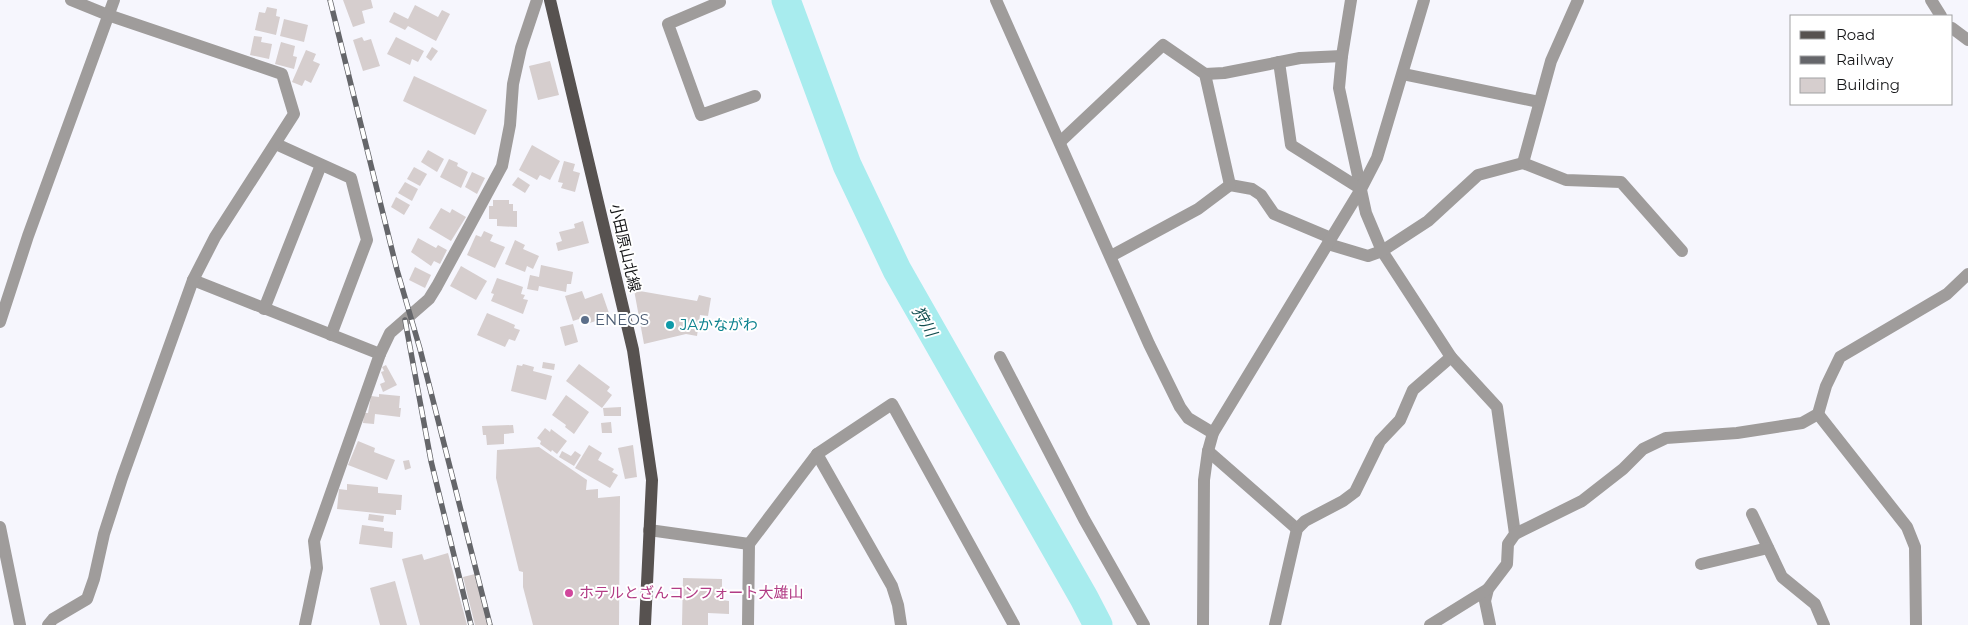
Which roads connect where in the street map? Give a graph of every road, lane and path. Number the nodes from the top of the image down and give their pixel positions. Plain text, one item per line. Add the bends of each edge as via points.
1 (71, 0) edge
2 (114, 0) edge
3 (538, 0) edge
4 (550, 0) edge
5 (996, 0) edge
6 (1351, 0) edge
7 (1424, 0) edge
8 (1578, 0) edge
9 (1931, 0) edge
10 (720, 2) dead end
11 (1940, 15) edge
12 (108, 16) junction
13 (1953, 28) edge
14 (1966, 35) edge
15 (1342, 56) junction
16 (1279, 62) junction
17 (1205, 74) junction
18 (1403, 74) junction
19 (755, 96) dead end
20 (1539, 102) junction
21 (1060, 142) junction
22 (276, 144) junction
23 (1523, 163) junction
24 (321, 165) junction
25 (1230, 186) junction
26 (1361, 189) junction
27 (1329, 241) junction
28 (1382, 251) junction
29 (1682, 251) dead end
30 (1111, 256) junction
31 (1968, 274) edge
32 (193, 280) junction
33 (264, 309) junction
34 (0, 322) edge
35 (331, 335) junction
36 (380, 354) junction
37 (1000, 357) dead end
38 (1451, 357) junction
39 (1818, 414) junction
40 (1214, 433) junction
41 (1208, 451) junction
42 (817, 454) junction
43 (1752, 514) dead end
44 (0, 527) edge
45 (1296, 529) junction
46 (649, 530) junction
47 (1515, 534) junction
48 (749, 544) junction
49 (1768, 548) junction
50 (1701, 564) dead end
51 (1488, 590) junction
52 (1009, 623) edge
53 (20, 625) edge
54 (48, 625) edge
55 (305, 625) edge
56 (645, 625) edge
57 (748, 625) edge
58 (901, 625) edge
59 (1144, 625) edge
60 (1203, 625) edge
61 (1275, 625) edge
62 (1430, 625) edge
63 (1490, 625) edge
64 (1824, 625) edge
65 (1916, 625) edge

1 - 12 street
2 - 12 street
3 - 36 street via 513,84 502,166 437,286 429,298 390,333
4 - 46 main road, 小田原山北線 via 633,350 652,480
5 - 21 street
6 - 15 street
7 - 18 street
8 - 20 street via 1551,61
9 - 11 street
10 - 19 street via 668,24 701,115
12 - 22 street via 282,74 294,114
12 - 34 street
13 - 14 street
15 - 16 street
15 - 26 street via 1339,88
16 - 17 street
16 - 26 street via 1291,145
17 - 21 street via 1163,45
17 - 25 street
18 - 20 street
18 - 26 street via 1377,158
20 - 23 street
21 - 30 street
22 - 24 street
22 - 32 street via 215,237
23 - 28 street via 1478,175 1428,221
23 - 29 street via 1566,180 1621,182
24 - 33 street
24 - 35 street via 351,178 367,240
25 - 27 street via 1252,189 1261,195 1274,214
25 - 30 street via 1198,209
26 - 27 street
26 - 28 street via 1366,213
27 - 28 street via 1368,256
27 - 40 street
28 - 38 street
30 - 40 street via 1180,407 1188,418
31 - 39 street via 1947,294 1840,357 1826,386
32 - 33 street
32 - 54 street via 122,478 87,599
33 - 35 street
35 - 36 street
36 - 55 street via 314,541 317,568
37 - 59 street via 1084,519
38 - 45 street via 1413,390 1400,420 1380,441 1354,492 1305,520
38 - 47 street via 1497,406
39 - 47 street via 1802,423 1737,433 1666,438 1643,449 1582,501
39 - 65 street via 1907,527 1915,547
40 - 41 street
41 - 45 street
41 - 60 street via 1204,480
42 - 48 street
42 - 52 street via 892,404
42 - 58 street via 892,586
43 - 49 street
44 - 53 street
45 - 61 street
46 - 48 street
46 - 56 main road, 小田原山北線
47 - 51 street via 1508,544 1507,564
48 - 57 street
49 - 50 street
49 - 64 street via 1782,577 1815,604
51 - 62 street
51 - 63 street via 1485,601

